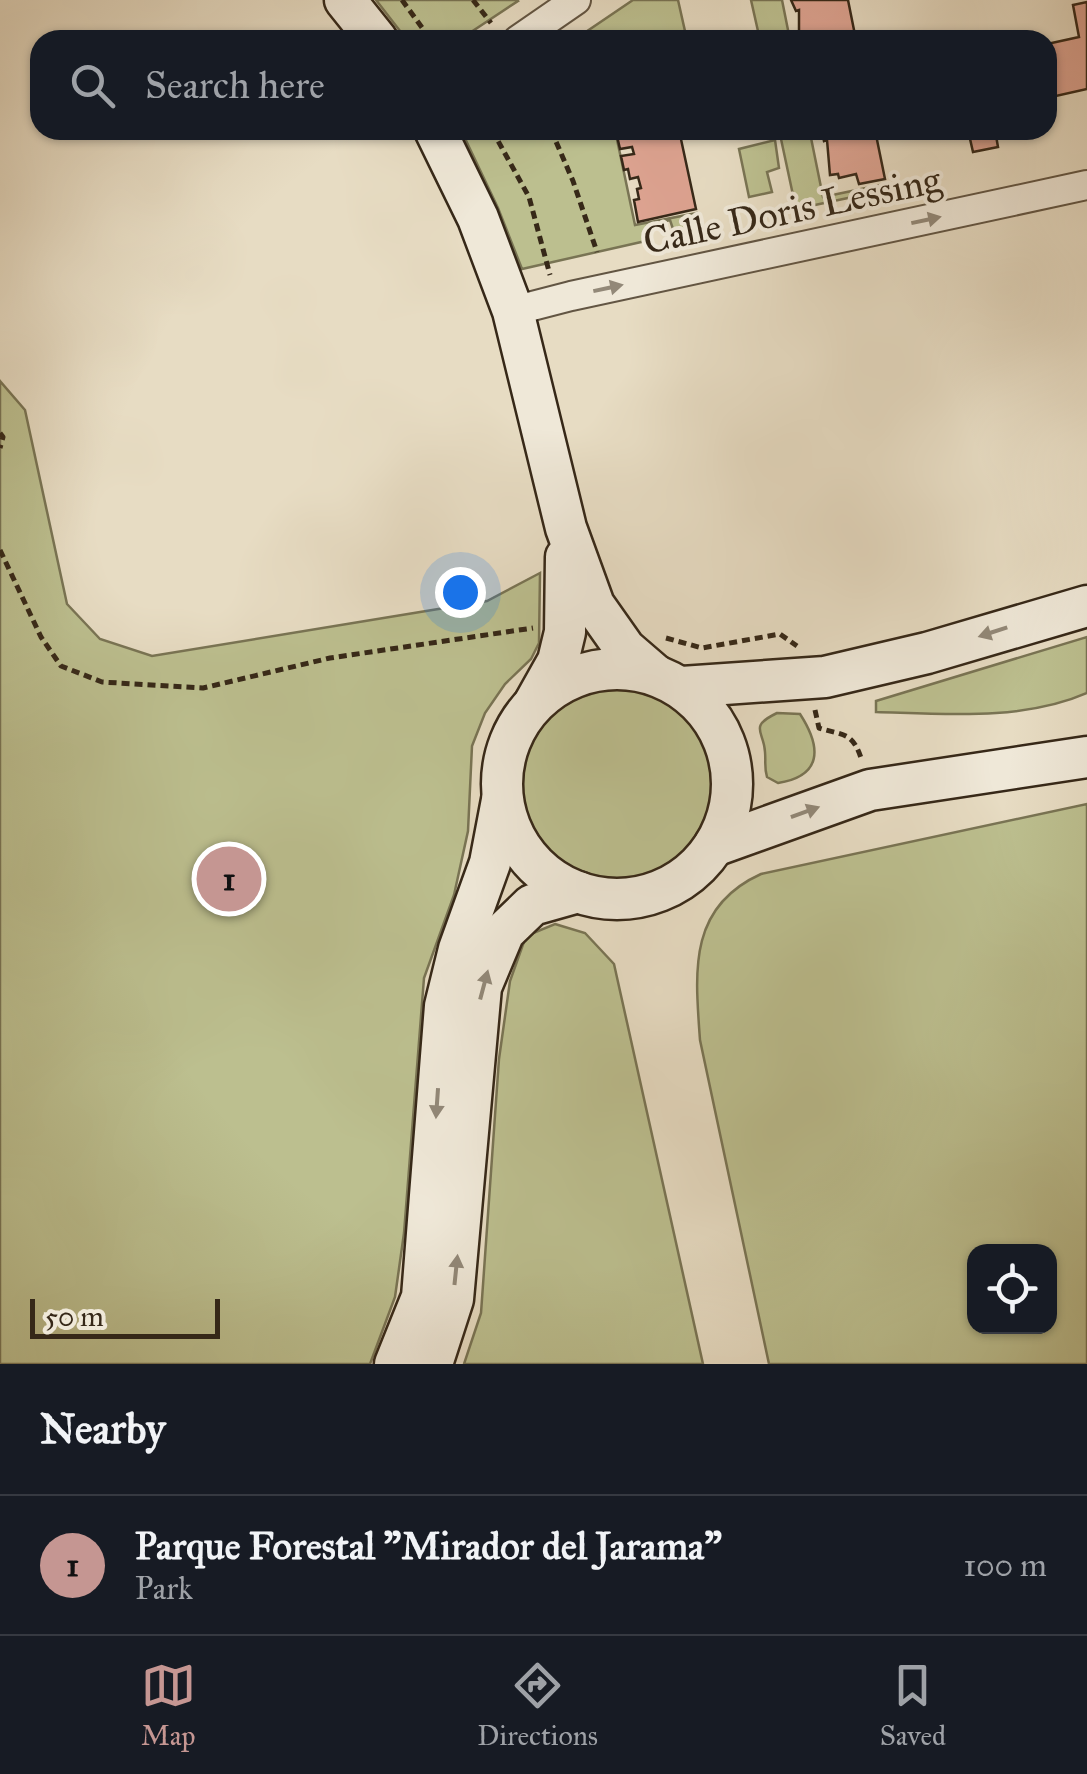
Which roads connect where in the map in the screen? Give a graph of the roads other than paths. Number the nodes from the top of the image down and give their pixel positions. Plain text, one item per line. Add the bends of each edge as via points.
1 (346, 0) edge
2 (576, 0) edge
3 (369, 30) edge
4 (532, 30) edge
5 (440, 140) edge
6 (1087, 185) edge
7 (513, 311) junction
8 (566, 528) junction
9 (1087, 606) edge
10 (668, 681) junction
11 (534, 704) junction
12 (1087, 757) edge
13 (503, 796) junction
14 (714, 846) junction
15 (578, 892) junction
16 (395, 1364) edge
17 (432, 1364) edge

1 - 3 main road
2 - 4 street
5 - 7 main road
7 -> 6 street, Calle Doris Lessing
7 - 8 main road
8 - 10 main road via 594,605 625,649
8 - 11 main road via 565,632
9 -> 10 main road via 928,654 807,678
10 - 11 main road via 623,668 592,671
10 - 14 main road via 708,712 726,743 733,778 729,814
11 - 13 main road via 504,763
14 -> 12 main road via 870,790
13 - 15 main road via 527,855
13 -> 16 main road via 490,862 445,1006 422,1297
14 - 15 main road via 660,892 601,898
17 -> 15 main road via 453,1298 482,987 504,932 532,905

